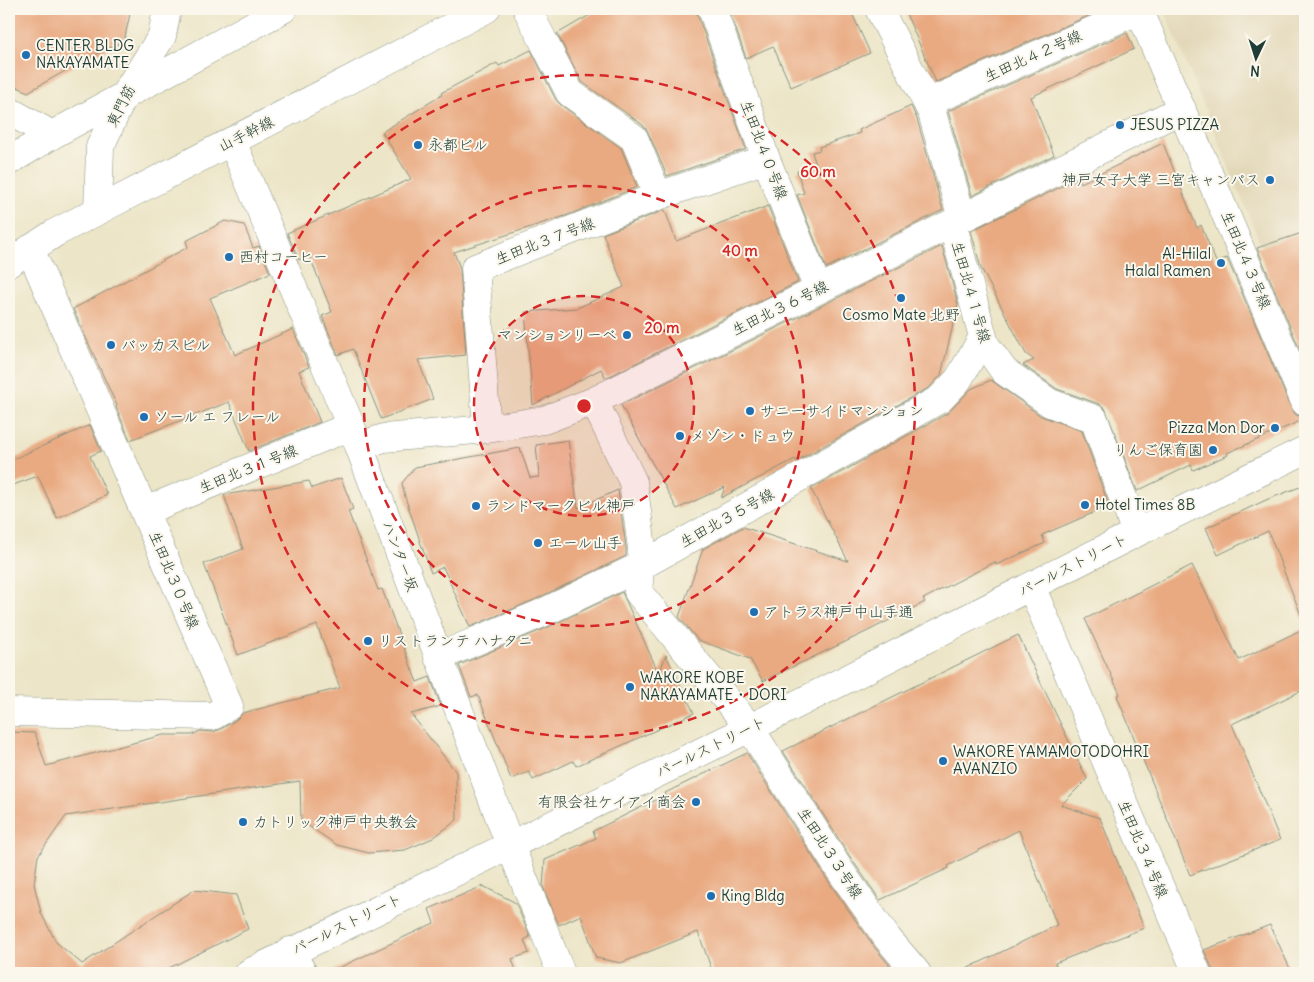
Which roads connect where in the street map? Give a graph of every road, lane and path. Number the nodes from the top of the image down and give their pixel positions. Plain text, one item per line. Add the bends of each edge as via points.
1 (167, 9) edge
2 (283, 9) edge
3 (486, 9) edge
4 (527, 9) edge
5 (712, 9) edge
6 (879, 9) edge
7 (1139, 9) edge
8 (123, 97) junction
9 (927, 103) junction
10 (1182, 109) junction
11 (9, 110) edge
12 (52, 135) junction
13 (232, 141) junction
14 (766, 159) junction
15 (9, 161) edge
16 (658, 196) junction
17 (98, 211) junction
18 (957, 221) junction
19 (20, 256) edge
20 (818, 289) junction
21 (983, 337) junction
22 (594, 401) junction
23 (1305, 402) edge
24 (487, 429) junction
25 (355, 436) junction
26 (1305, 450) edge
27 (145, 511) junction
28 (1136, 533) junction
29 (639, 566) junction
30 (1031, 586) junction
31 (438, 657) junction
32 (9, 712) edge
33 (750, 728) junction
34 (510, 845) junction
35 (296, 962) edge
36 (249, 973) edge
37 (560, 973) edge
38 (917, 973) edge
39 (1197, 973) edge

1 - 8 street, 東門筋 via 162,36
2 - 8 street
3 - 13 street, 山手幹線
4 - 16 street via 570,93 634,138
5 - 14 street, 生田北４０号線
6 - 9 street, 生田北４１号線
7 - 9 street, 生田北４２号線
7 - 10 street, 生田北４３号線
8 - 12 street
8 - 17 street, 東門筋 via 100,147
9 - 18 street, 生田北４１号線
10 - 18 street, 生田北３６号線
10 - 23 street, 生田北４３号線
11 - 12 street
12 - 15 street
13 - 17 street, 山手幹線
13 - 25 street, ハンター坂
14 - 16 street, 生田北３７号線
14 - 20 street, 生田北４０号線
16 - 24 street, 生田北３７号線 via 475,268
17 - 19 street, 山手幹線
18 - 20 street, 生田北３６号線
18 - 21 street, 生田北４１号線
19 - 27 street, 生田北３０号線
20 - 22 street, 生田北３６号線
21 - 28 street, 生田北４１号線 via 1004,371 1050,403 1094,419
21 - 29 street, 生田北３５号線 via 958,380 940,400
22 - 24 street, 生田北３６号線 via 544,420
22 - 29 street, 生田北３３号線 via 633,482 642,548
24 - 25 street, 生田北３６号線 via 384,438
25 - 27 street, 生田北３１号線
25 - 31 street, ハンター坂
26 - 28 street, パールストリート
27 - 32 street, 生田北３０号線 via 229,706 213,716
28 - 30 street, パールストリート
29 - 31 street, 生田北３５号線 via 540,614
29 - 33 street, 生田北３３号線 via 638,592
30 - 33 street, パールストリート
30 - 39 street, 生田北３４号線
31 - 34 street, ハンター坂
33 - 34 street, パールストリート
33 - 38 street, 生田北３３号線 via 839,869 888,939
34 - 35 street, パールストリート
34 - 37 street, ハンター坂
35 - 36 street, パールストリート

